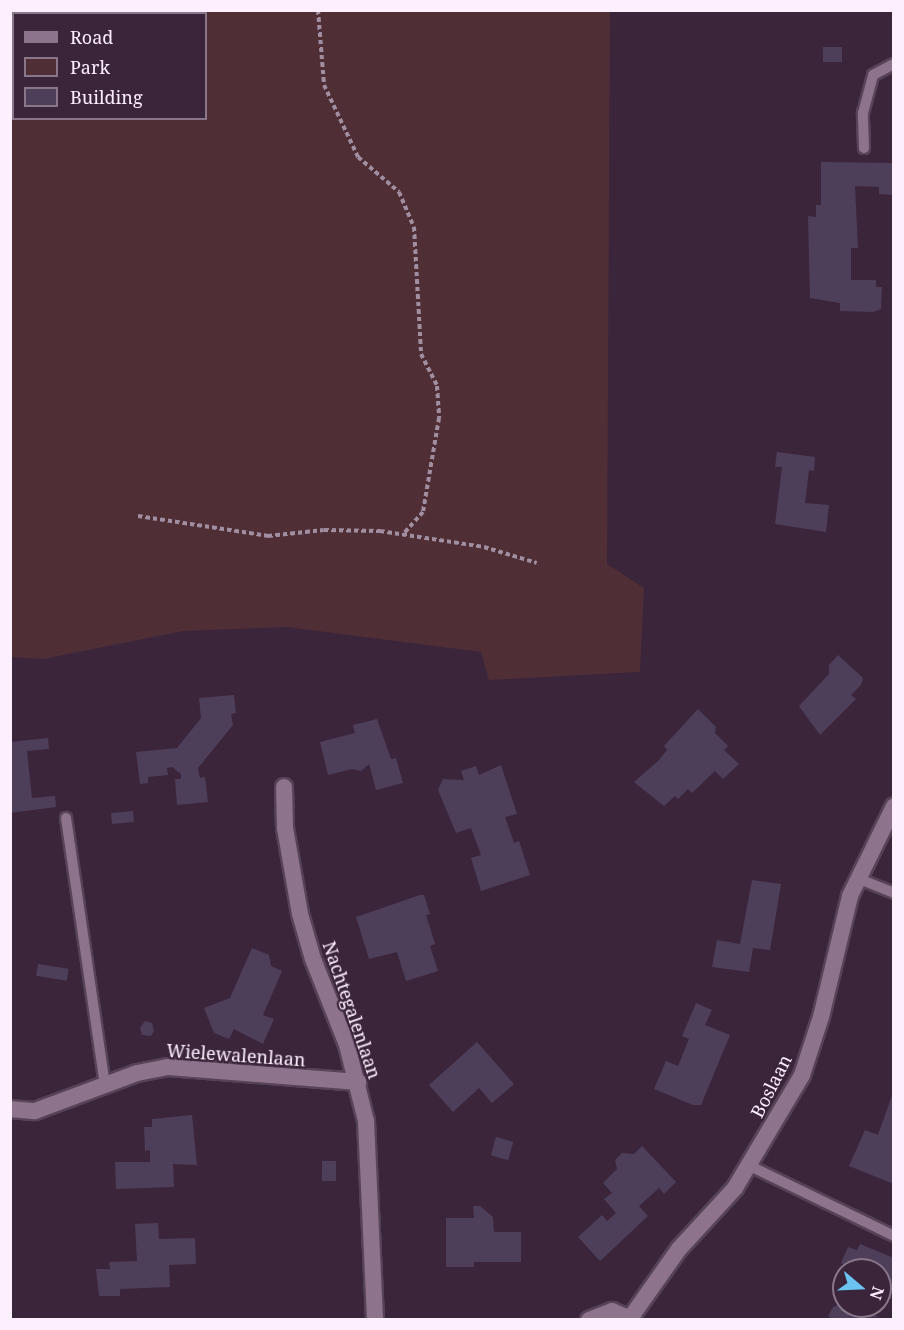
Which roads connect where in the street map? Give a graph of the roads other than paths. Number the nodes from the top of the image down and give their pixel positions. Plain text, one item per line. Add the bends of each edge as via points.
1 (894, 64) edge
2 (864, 147) dead end
3 (284, 788) dead end
4 (894, 806) edge
5 (66, 818) dead end
6 (858, 878) junction
7 (894, 893) edge
8 (358, 1082) junction
9 (105, 1084) junction
10 (10, 1109) edge
11 (750, 1167) junction
12 (894, 1236) edge
13 (632, 1318) edge
14 (375, 1320) edge
15 (589, 1320) edge

1 - 2 lane via 873,75 863,113
3 - 8 street, Nachtegalenlaan via 285,828 300,914
4 - 6 street, Boslaan
5 - 9 lane
6 - 7 lane
6 - 11 street, Boslaan via 802,1075
8 - 9 street, Wielewalenlaan via 168,1067
8 - 14 street, Nachtegalenlaan via 370,1168
9 - 10 street, Wielewalenlaan via 35,1111
11 - 12 lane
11 - 13 street, Boslaan via 679,1249
13 - 15 street, Boslaan via 612,1311

